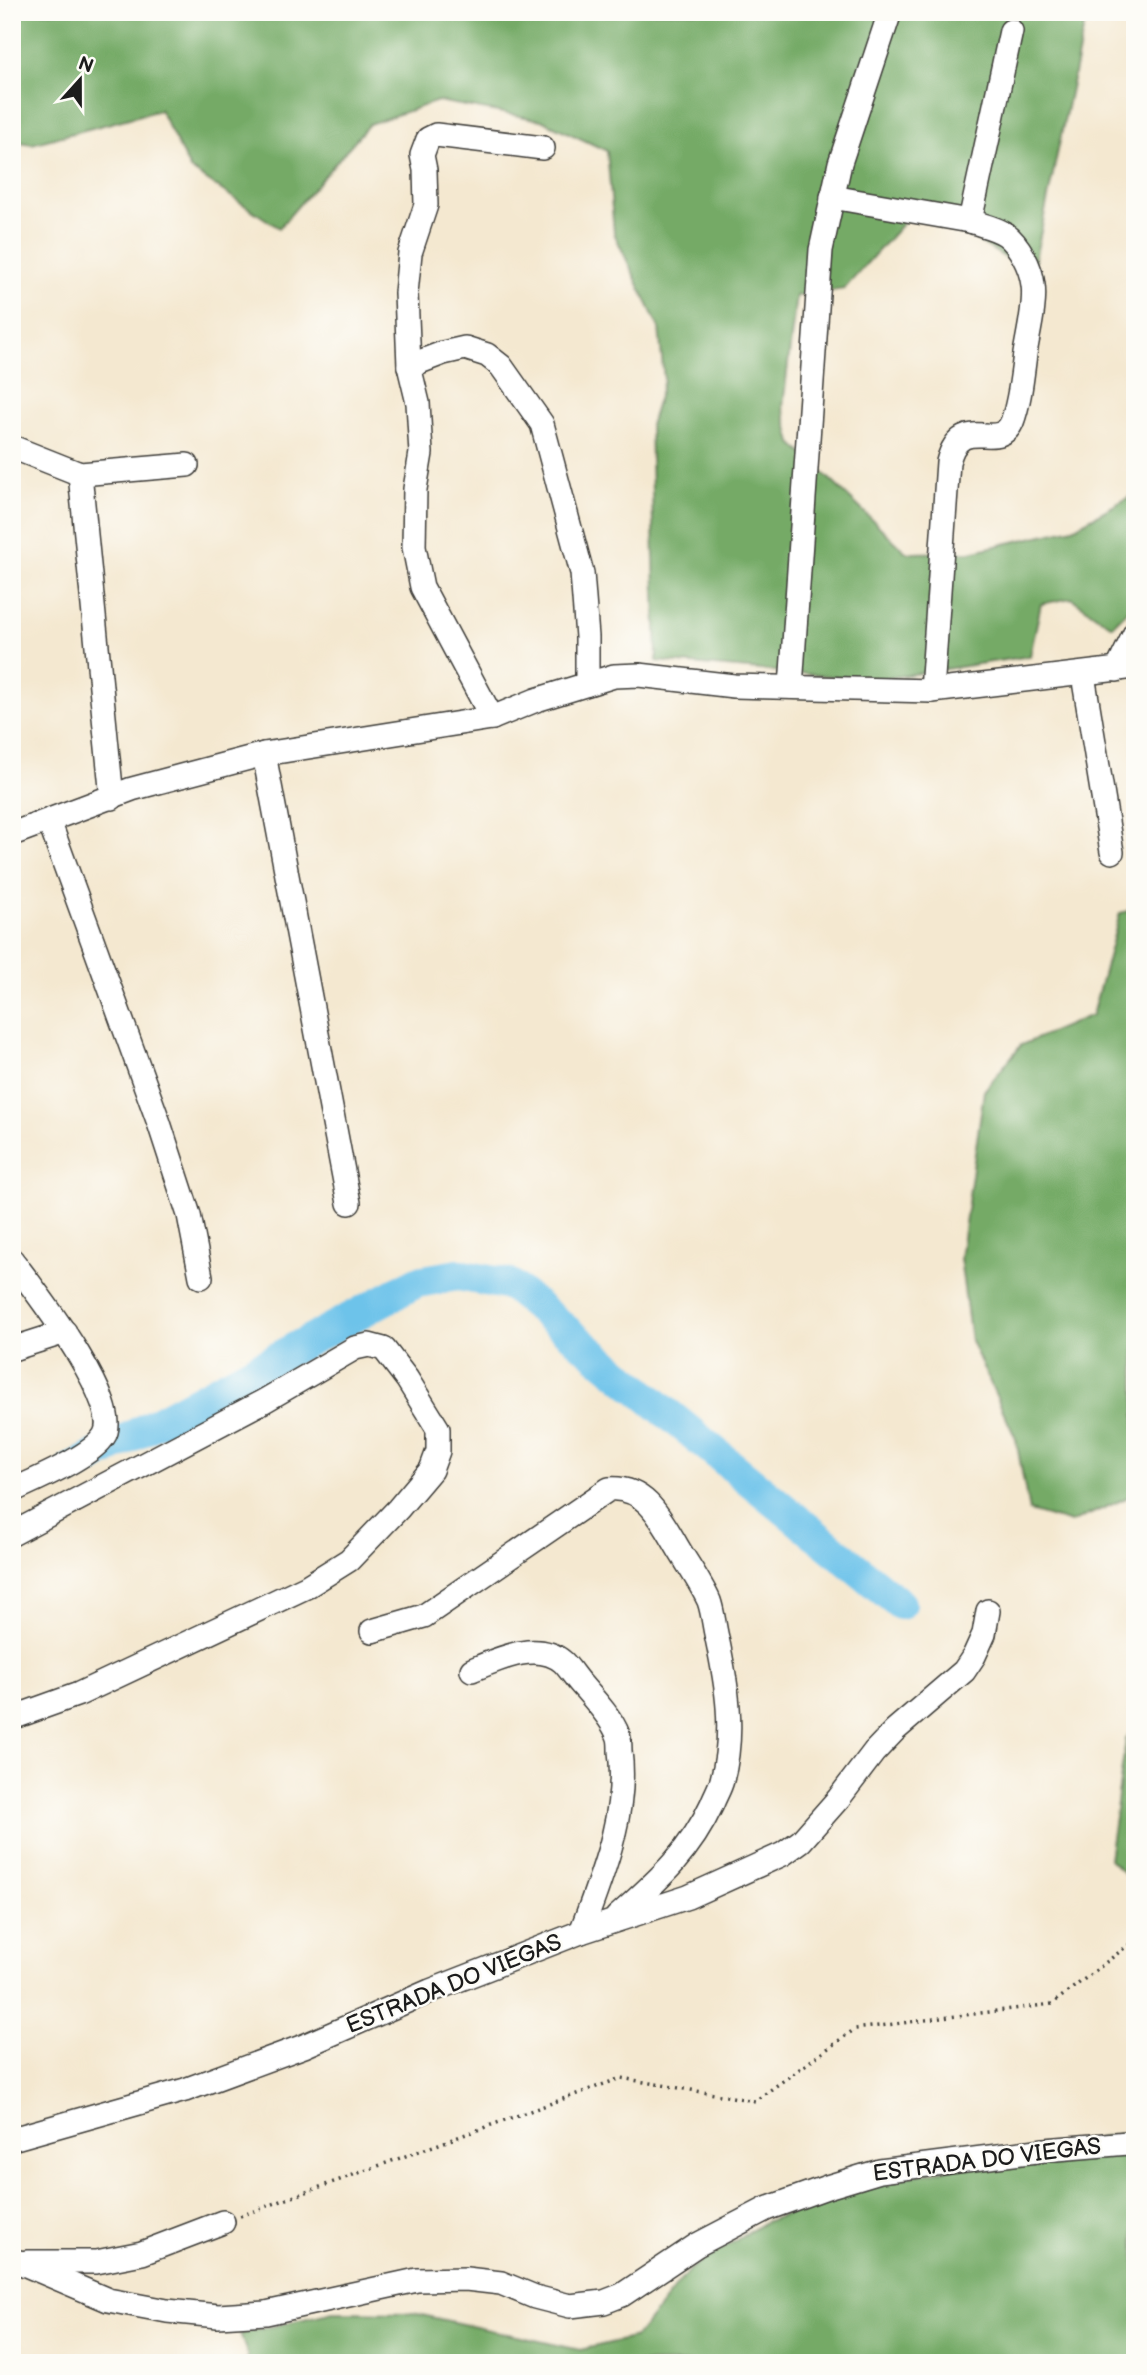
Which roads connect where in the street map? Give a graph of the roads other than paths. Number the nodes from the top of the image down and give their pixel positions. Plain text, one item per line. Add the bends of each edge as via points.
1 (890, 12) edge
2 (1010, 32) dead end
3 (543, 148) dead end
4 (832, 197) junction
5 (970, 221) junction
6 (409, 366) junction
7 (12, 447) edge
8 (187, 465) dead end
9 (80, 474) junction
10 (1135, 634) edge
11 (1126, 669) edge
12 (1083, 675) junction
13 (587, 684) junction
14 (791, 687) junction
15 (932, 691) junction
16 (492, 718) junction
17 (264, 754) junction
18 (112, 798) junction
19 (49, 821) junction
20 (12, 834) edge
21 (1112, 852) dead end
22 (349, 1203) dead end
23 (12, 1260) edge
24 (201, 1277) dead end
25 (65, 1332) junction
26 (12, 1349) edge
27 (12, 1491) edge
28 (12, 1534) edge
29 (988, 1611) dead end
30 (372, 1631) dead end
31 (472, 1670) dead end
32 (12, 1718) edge
33 (611, 1923) junction
34 (581, 1932) junction
35 (12, 2138) edge
36 (1128, 2143) dead end
37 (223, 2222) road end
38 (16, 2262) edge

1 - 4 street
2 - 5 street
3 - 6 street via 436,135 423,146 426,205 410,253 406,293
4 - 5 street
4 - 14 street via 821,250
5 - 15 street via 1006,235 1023,255 1033,285 1019,398 1011,424 1003,433 958,439 948,462
6 - 13 street via 465,348 487,355 501,366 542,425 582,573
6 - 16 street via 418,403 421,453 414,547 422,587
7 - 9 street
8 - 9 street
9 - 18 street
10 - 11 street
11 - 12 street
12 - 15 street
12 - 21 street
13 - 14 street via 639,675
13 - 16 street
14 - 15 street
16 - 17 street
17 - 18 street
17 - 22 street
18 - 19 street
19 - 20 street
19 - 24 street via 159,1123 189,1215
23 - 25 street
25 - 26 street
25 - 27 street via 93,1380 108,1422 106,1433 85,1453
28 - 32 street via 355,1348 384,1349 438,1429 438,1451 430,1470 349,1560 306,1587 79,1694
29 - 33 street, ESTRADA DO VIEGAS via 984,1634 964,1671 895,1730 801,1841 783,1854 688,1898
30 - 33 street via 424,1616 608,1489 621,1488 647,1501 709,1602 725,1674 731,1730 722,1781 685,1852
31 - 34 street via 495,1660 542,1652 562,1661 618,1734 623,1769 620,1810
33 - 34 street, ESTRADA DO VIEGAS
34 - 35 street, ESTRADA DO VIEGAS via 186,2090
36 - 38 street, ESTRADA DO VIEGAS via 880,2171 766,2209 697,2245 622,2295 570,2306 501,2283 416,2280 266,2312 218,2316 108,2301
37 - 38 street via 130,2255 96,2262

